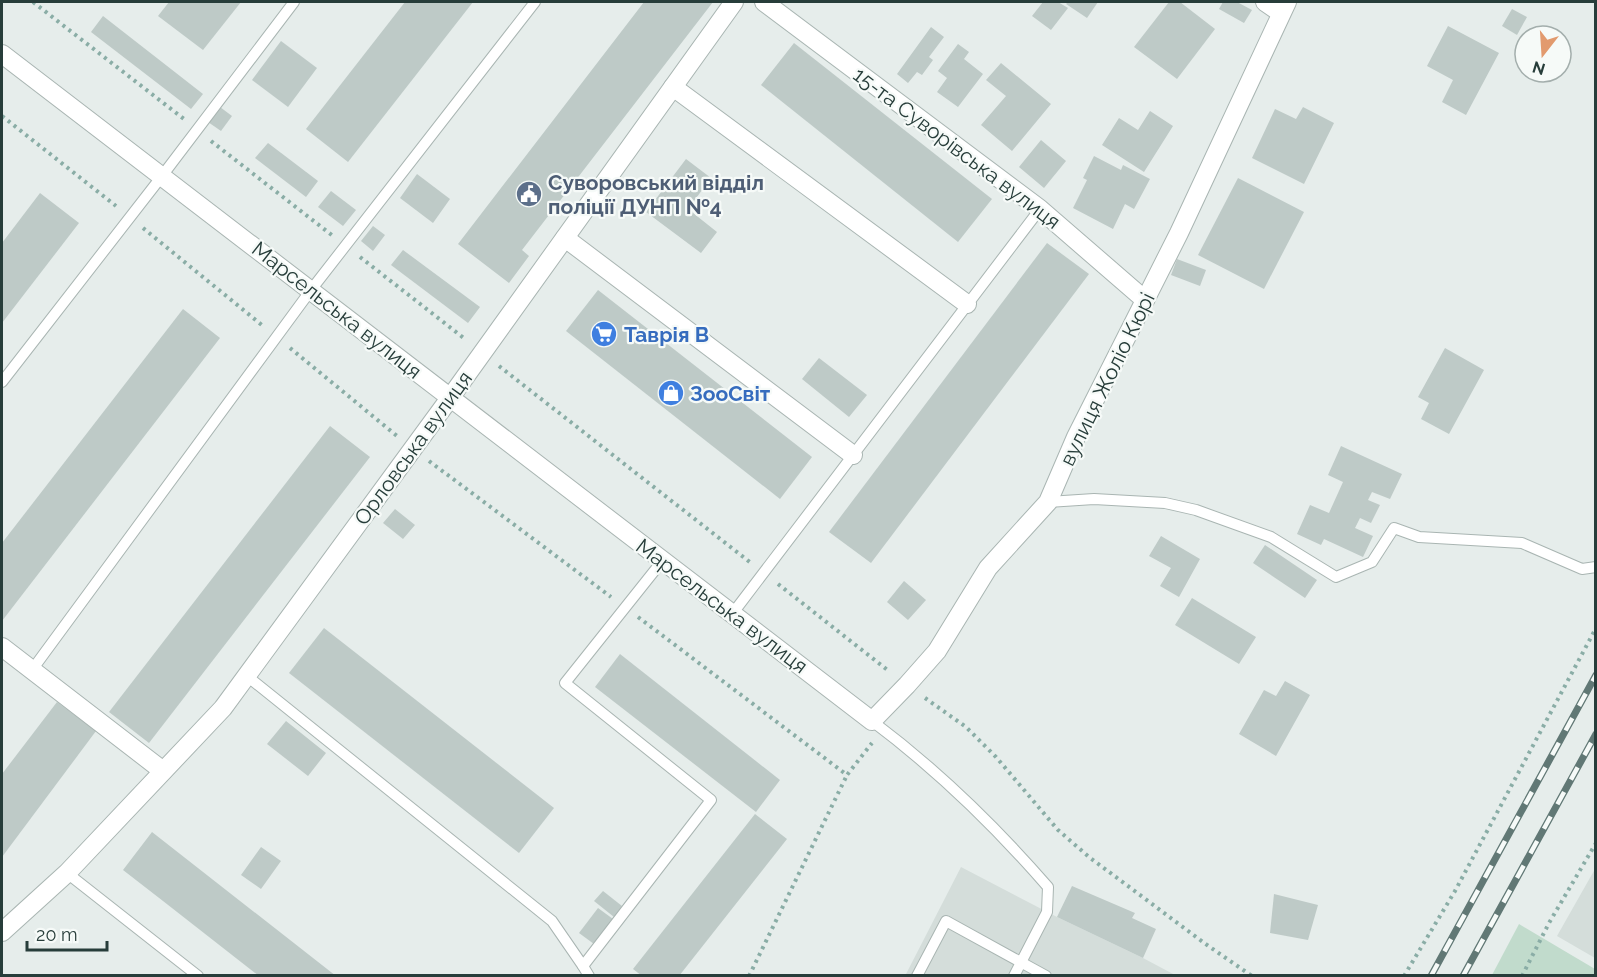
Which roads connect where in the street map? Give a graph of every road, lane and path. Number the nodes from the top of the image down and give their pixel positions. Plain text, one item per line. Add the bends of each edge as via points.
1 (294, 2) edge
2 (535, 2) edge
3 (734, 2) edge
4 (764, 2) edge
5 (1265, 2) edge
6 (1284, 7) edge
7 (2, 54) edge
8 (673, 87) junction
9 (2, 116) edge
10 (162, 176) junction
11 (1040, 209) junction
12 (130, 217) junction
13 (565, 238) junction
14 (311, 290) junction
15 (1145, 300) junction
16 (967, 304) junction
17 (277, 337) junction
18 (2, 382) edge
19 (450, 398) junction
20 (413, 449) junction
21 (853, 455) junction
22 (1048, 502) junction
23 (663, 560) junction
24 (1596, 567) edge
25 (625, 607) junction
26 (732, 613) junction
27 (1596, 628) edge
28 (2, 647) edge
29 (32, 670) junction
30 (247, 676) junction
31 (907, 685) junction
32 (877, 725) junction
33 (164, 771) junction
34 (847, 775) junction
35 (1596, 843) edge
36 (67, 873) junction
37 (2, 932) edge
38 (1022, 962) junction
39 (586, 971) edge
40 (198, 975) edge
41 (749, 975) edge
42 (917, 975) edge
43 (1014, 975) edge
44 (1047, 975) edge
45 (1252, 975) edge
46 (1404, 975) edge
47 (1522, 975) edge

1 - 10 lane
2 - 14 lane
3 - 8 street, Орловська вулиця
4 - 11 street, 15-та Суворівська вулиця
5 - 6 street
6 - 15 street, вулиця Жоліо Кюрі
7 - 10 street, Марсельська вулиця
8 - 13 street, Орловська вулиця
8 - 16 street
9 - 12 path
10 - 12 lane
10 - 14 street, Марсельська вулиця
11 - 15 street, 15-та Суворівська вулиця
11 - 16 lane
12 - 17 path
12 - 18 lane
13 - 19 street, Орловська вулиця
13 - 21 street
14 - 17 lane
14 - 19 street, Марсельська вулиця
15 - 22 street, вулиця Жоліо Кюрі
16 - 21 lane
17 - 20 path
17 - 29 lane
19 - 20 street, Орловська вулиця
19 - 23 street, Марсельська вулиця
20 - 25 path
20 - 30 street, Орловська вулиця
21 - 26 lane
22 - 24 lane via 1094,499 1165,503 1196,510 1271,537 1336,577 1372,562 1394,528 1419,537 1522,543 1582,569
22 - 31 street, вулиця Жоліо Кюрі via 988,568 937,651
23 - 25 lane
23 - 26 street, Марсельська вулиця
25 - 34 path
25 - 39 lane via 565,683 711,800
26 - 32 street, Марсельська вулиця
27 - 46 path via 1455,891
28 - 29 street
29 - 33 street
30 - 33 street, Орловська вулиця
30 - 39 lane via 552,921
31 - 32 street, вулиця Жоліо Кюрі
31 - 45 path via 966,727 1058,830 1089,857
32 - 34 path
32 - 38 lane via 958,794 1048,887 1047,912
33 - 36 street, Орловська вулиця
34 - 41 path
35 - 47 path
36 - 37 street, Орловська вулиця
36 - 40 lane
38 - 42 lane via 946,921
38 - 43 lane
38 - 44 lane

